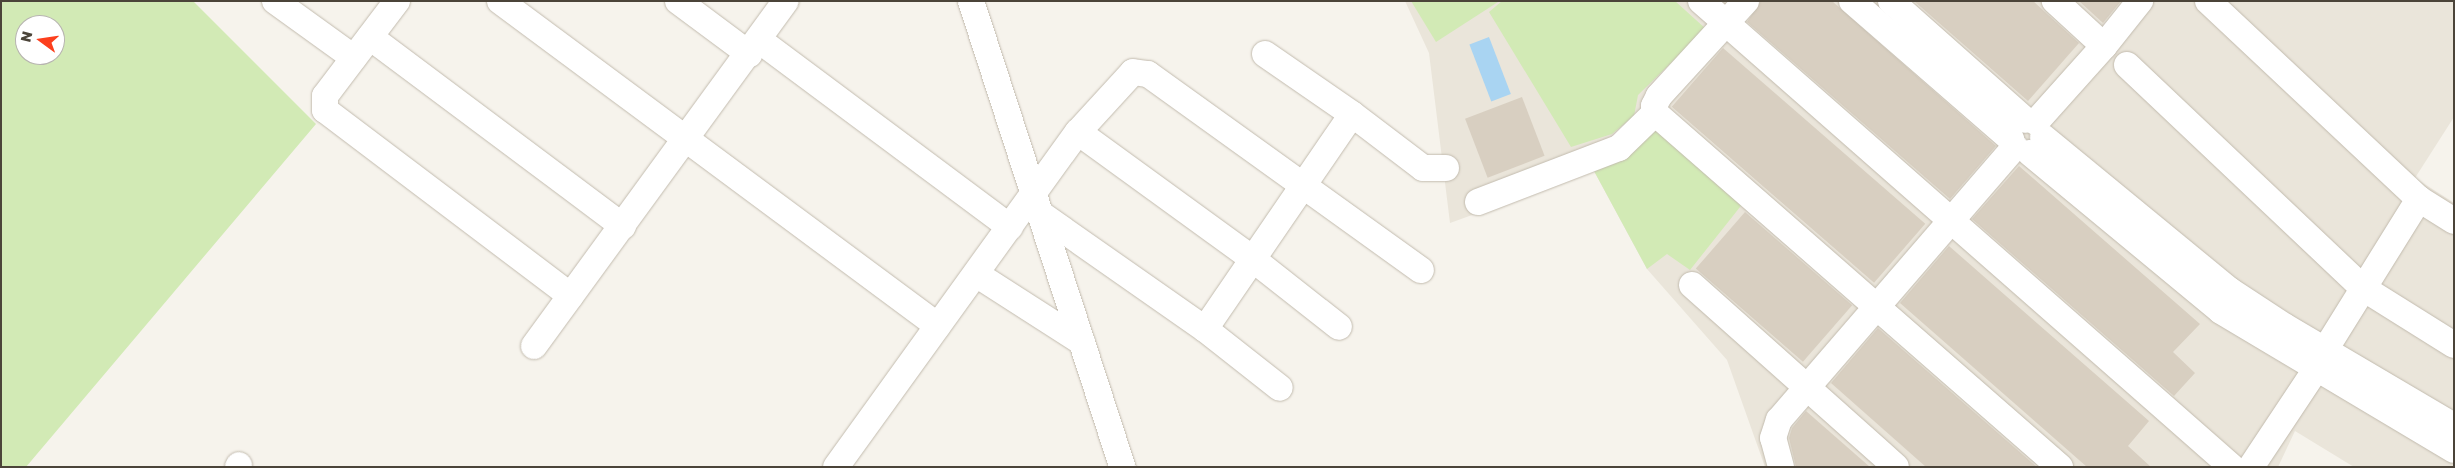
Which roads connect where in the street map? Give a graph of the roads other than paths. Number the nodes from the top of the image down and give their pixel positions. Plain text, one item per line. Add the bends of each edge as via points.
1 (397, 1) edge
2 (500, 1) edge
3 (678, 1) edge
4 (786, 1) edge
5 (971, 1) edge
6 (1701, 1) edge
7 (1746, 1) edge
8 (1852, 1) edge
9 (1891, 1) edge
10 (2055, 1) edge
11 (2140, 1) edge
12 (2208, 1) edge
13 (279, 2) edge
14 (1727, 23) junction
15 (370, 37) junction
16 (2104, 46) junction
17 (754, 47) junction
18 (1265, 54) dead end
19 (354, 58) junction
20 (2127, 65) dead end
21 (1655, 113) junction
22 (1352, 114) junction
23 (1078, 132) junction
24 (2027, 136) junction
25 (687, 141) junction
26 (1446, 168) dead end
27 (1302, 187) junction
28 (1034, 190) junction
29 (2418, 199) junction
30 (1478, 202) dead end
31 (1042, 216) junction
32 (2454, 221) edge
33 (1952, 222) junction
34 (623, 226) junction
35 (1010, 227) junction
36 (1254, 260) junction
37 (1421, 270) dead end
38 (976, 274) junction
39 (1692, 285) dead end
40 (2363, 288) junction
41 (571, 296) junction
42 (1876, 306) junction
43 (938, 326) junction
44 (1340, 327) dead end
45 (1204, 329) junction
46 (1082, 342) junction
47 (2454, 345) edge
48 (534, 346) dead end
49 (2321, 360) junction
50 (1280, 388) dead end
51 (1807, 388) junction
52 (2454, 426) edge
53 (2454, 450) edge
54 (836, 467) edge
55 (1122, 467) edge
56 (1781, 467) edge
57 (1896, 467) edge
58 (2060, 467) edge
59 (2232, 467) edge
60 (2251, 467) edge

1 - 15 street
2 - 25 street
3 - 17 street
4 - 17 street
5 - 28 street
6 - 14 street
7 - 14 street
8 - 24 street
9 - 24 street
10 - 16 street
11 - 16 street
12 - 29 street
13 - 19 street
14 - 21 street via 1659,96 1654,106
14 - 33 street
15 - 19 street
15 - 34 street
16 - 24 street
17 - 25 street
17 - 35 street
18 - 22 street
19 - 41 street via 325,96 328,114
20 - 40 street
21 - 30 street via 1619,148
21 - 42 street
22 - 26 street via 1423,168
22 - 27 street
23 - 27 street via 1133,72 1142,72
23 - 28 street
23 - 36 street
24 - 33 street
24 - 49 street via 2238,310
25 - 34 street
25 - 43 street
27 - 36 street
27 - 37 street
28 - 31 street
28 - 35 street
29 - 32 street
29 - 40 street
31 - 45 street
31 - 46 street
33 - 42 street
33 - 59 street
34 - 41 street
35 - 38 street
36 - 44 street
36 - 45 street
38 - 43 street
38 - 46 street
39 - 51 street
40 - 47 street
40 - 49 street
41 - 48 street
42 - 51 street
42 - 58 street
43 - 54 street
45 - 50 street
46 - 55 street
49 - 52 street
49 - 53 street
49 - 60 street
51 - 56 street via 1775,428 1774,450
51 - 57 street

